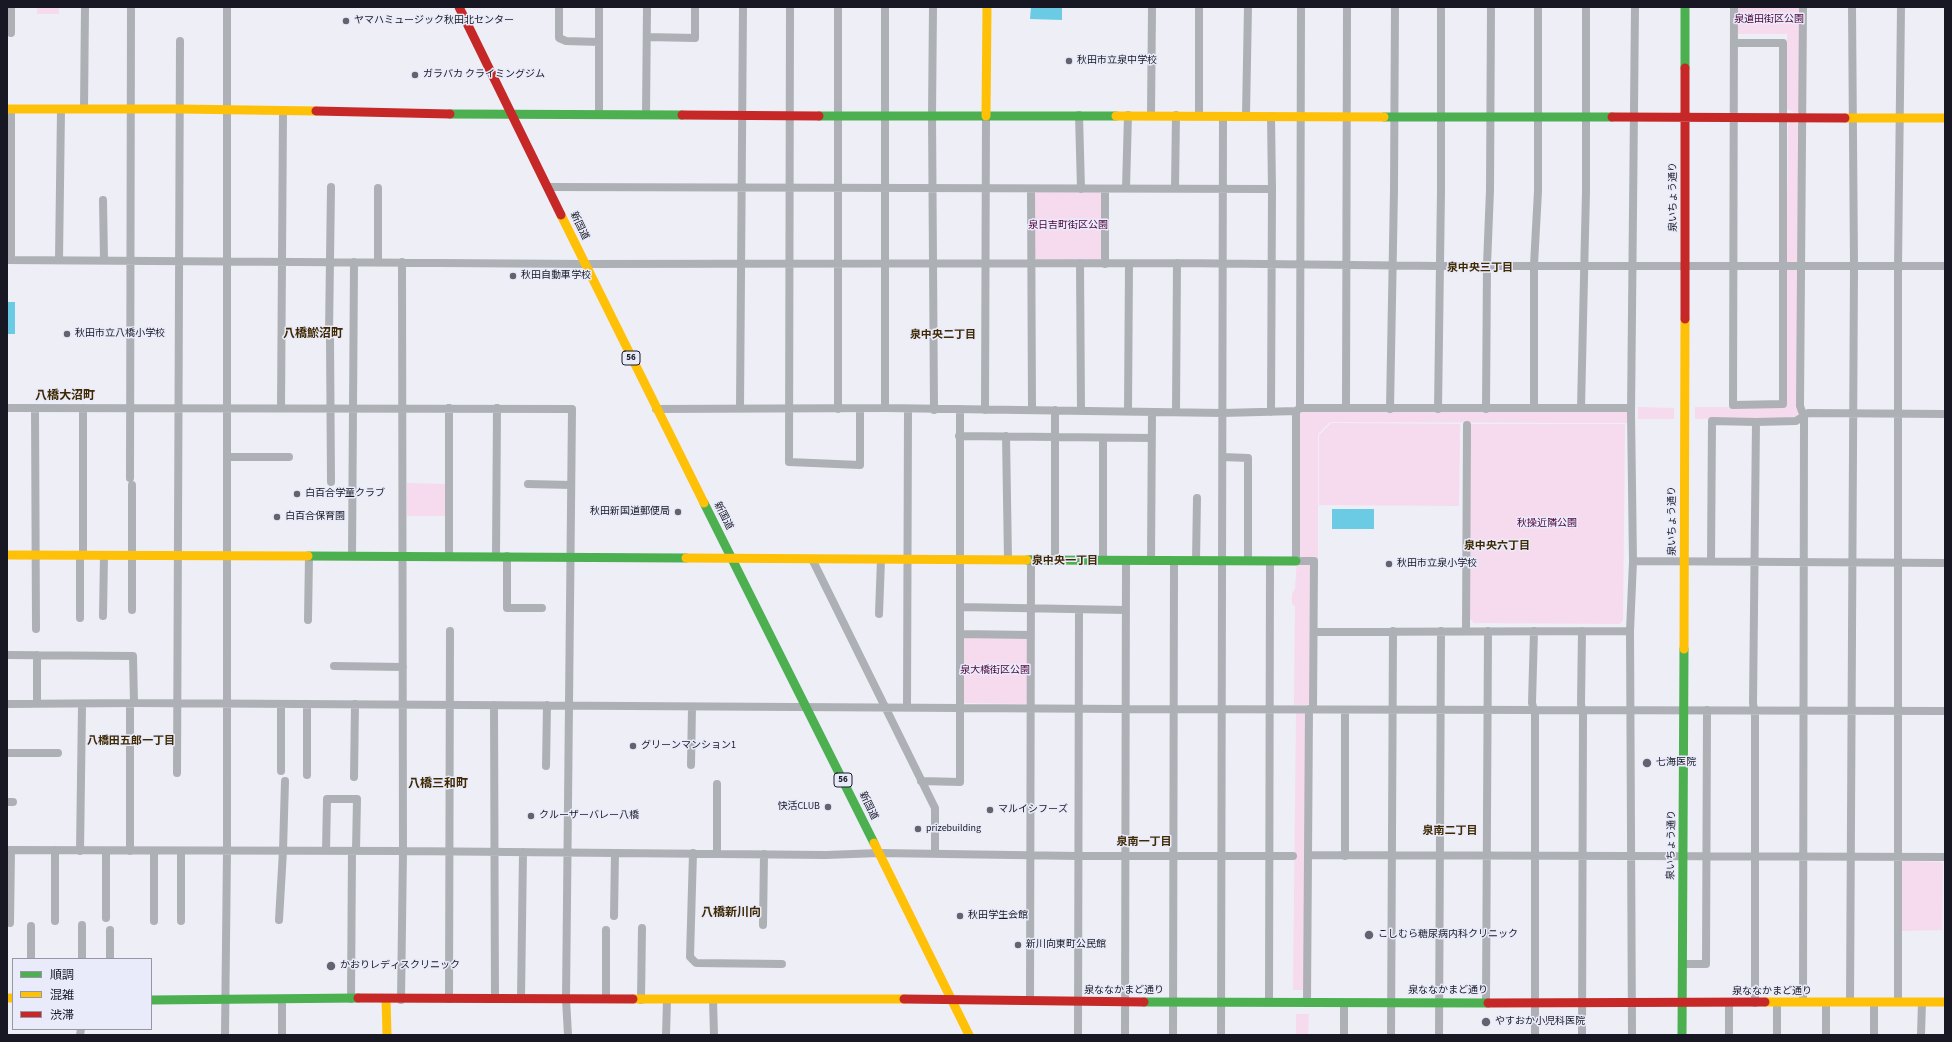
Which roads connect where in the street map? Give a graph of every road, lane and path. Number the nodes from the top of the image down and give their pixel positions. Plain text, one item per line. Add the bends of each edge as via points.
1 (11, 7) edge
2 (85, 7) edge
3 (131, 7) edge
4 (228, 7) edge
5 (459, 7) edge
6 (559, 7) edge
7 (599, 7) edge
8 (646, 7) edge
9 (695, 7) edge
10 (743, 7) edge
11 (790, 7) edge
12 (838, 7) edge
13 (885, 7) edge
14 (933, 7) edge
15 (987, 7) edge
16 (1152, 7) edge
17 (1199, 7) edge
18 (1248, 7) edge
19 (1301, 7) edge
20 (1347, 7) edge
21 (1395, 7) edge
22 (1441, 7) edge
23 (1491, 7) edge
24 (1538, 7) edge
25 (1586, 7) edge
26 (1636, 7) edge
27 (1685, 7) edge
28 (1734, 7) edge
29 (1803, 7) edge
30 (1852, 7) edge
31 (1901, 7) edge
32 (11, 33) dead end
33 (647, 37) junction
34 (180, 41) dead end
35 (599, 42) junction
36 (1734, 43) junction
37 (9, 109) edge
38 (84, 109) junction
39 (131, 109) junction
40 (61, 110) junction
41 (180, 110) junction
42 (228, 110) junction
43 (283, 112) junction
44 (512, 115) junction
45 (600, 115) junction
46 (646, 115) junction
47 (837, 115) junction
48 (886, 115) junction
49 (932, 115) junction
50 (1079, 115) junction
51 (1128, 115) junction
52 (1151, 115) junction
53 (1176, 115) junction
54 (1199, 115) junction
55 (1246, 115) junction
56 (742, 116) junction
57 (789, 116) junction
58 (986, 116) junction
59 (1223, 116) junction
60 (1271, 116) junction
61 (1300, 116) junction
62 (1346, 116) junction
63 (1441, 116) junction
64 (1634, 116) junction
65 (1394, 117) junction
66 (1491, 117) junction
67 (1586, 117) junction
68 (1684, 117) junction
69 (1734, 117) junction
70 (1784, 117) junction
71 (1900, 117) junction
72 (1538, 118) junction
73 (1802, 118) junction
74 (1853, 118) junction
75 (1945, 118) edge
76 (548, 187) junction
77 (331, 188) dead end
78 (378, 188) dead end
79 (789, 188) junction
80 (885, 188) junction
81 (933, 188) junction
82 (1126, 188) junction
83 (1175, 188) junction
84 (742, 189) junction
85 (838, 189) junction
86 (986, 189) junction
87 (1031, 189) junction
88 (1081, 189) junction
89 (1105, 189) junction
90 (1272, 189) junction
91 (1223, 190) junction
92 (103, 200) dead end
93 (9, 260) edge
94 (59, 260) junction
95 (104, 260) junction
96 (131, 261) junction
97 (179, 261) junction
98 (228, 261) junction
99 (283, 262) junction
100 (330, 262) junction
101 (354, 262) junction
102 (378, 262) junction
103 (402, 262) junction
104 (742, 263) junction
105 (790, 263) junction
106 (884, 263) junction
107 (1177, 263) junction
108 (585, 264) junction
109 (837, 264) junction
110 (933, 264) junction
111 (986, 264) junction
112 (1032, 264) junction
113 (1080, 264) junction
114 (1105, 264) junction
115 (1129, 264) junction
116 (1223, 264) junction
117 (1299, 264) junction
118 (1346, 264) junction
119 (1271, 265) junction
120 (1392, 265) junction
121 (1487, 265) junction
122 (1534, 265) junction
123 (1583, 265) junction
124 (1685, 265) junction
125 (1439, 266) junction
126 (1633, 266) junction
127 (1734, 266) junction
128 (1784, 266) junction
129 (1802, 266) junction
130 (1854, 266) junction
131 (1945, 266) edge
132 (1898, 267) junction
133 (178, 407) junction
134 (7, 408) edge
135 (35, 408) junction
136 (83, 408) junction
137 (131, 408) junction
138 (227, 408) junction
139 (281, 408) junction
140 (330, 408) junction
141 (353, 408) junction
142 (401, 408) junction
143 (449, 408) junction
144 (497, 408) junction
145 (740, 408) junction
146 (790, 408) junction
147 (885, 408) junction
148 (1346, 408) junction
149 (1534, 408) junction
150 (1581, 408) junction
151 (1631, 408) junction
152 (656, 409) junction
153 (838, 409) junction
154 (860, 409) junction
155 (1032, 409) junction
156 (1390, 409) junction
157 (1438, 409) junction
158 (1486, 409) junction
159 (908, 410) junction
160 (934, 410) junction
161 (960, 410) junction
162 (985, 410) junction
163 (1055, 410) junction
164 (1081, 410) junction
165 (1298, 410) junction
166 (1128, 411) junction
167 (1152, 412) junction
168 (1176, 412) junction
169 (1271, 412) junction
170 (1223, 413) junction
171 (1900, 413) junction
172 (1853, 414) junction
173 (1945, 414) edge
174 (1804, 417) junction
175 (1756, 422) junction
176 (1467, 425) dead end
177 (959, 436) junction
178 (1006, 436) junction
179 (1055, 438) junction
180 (1103, 438) junction
181 (1151, 438) junction
182 (227, 457) junction
183 (1223, 457) junction
184 (289, 458) dead end
185 (331, 482) dead end
186 (528, 484) dead end
187 (571, 485) junction
188 (1196, 498) dead end
189 (7, 555) edge
190 (35, 555) junction
191 (82, 555) junction
192 (104, 555) junction
193 (177, 555) junction
194 (227, 555) junction
195 (132, 556) junction
196 (309, 556) junction
197 (352, 556) junction
198 (402, 556) junction
199 (448, 556) junction
200 (496, 556) junction
201 (507, 556) junction
202 (570, 557) junction
203 (732, 559) junction
204 (812, 559) junction
205 (881, 560) junction
206 (907, 560) junction
207 (960, 560) junction
208 (1008, 560) junction
209 (1031, 560) junction
210 (1055, 560) junction
211 (1103, 560) junction
212 (1126, 560) junction
213 (1756, 560) junction
214 (1151, 561) junction
215 (1174, 561) junction
216 (1196, 561) junction
217 (1222, 561) junction
218 (1248, 561) junction
219 (1270, 561) junction
220 (1296, 561) junction
221 (1633, 561) junction
222 (1684, 561) junction
223 (1711, 561) junction
224 (1803, 561) junction
225 (1851, 562) junction
226 (1899, 563) junction
227 (1945, 563) edge
228 (960, 607) junction
229 (542, 608) dead end
230 (1030, 609) junction
231 (132, 610) dead end
232 (1079, 610) junction
233 (1126, 610) junction
234 (879, 614) dead end
235 (103, 616) dead end
236 (80, 618) dead end
237 (308, 620) dead end
238 (36, 629) dead end
239 (450, 631) dead end
240 (1392, 631) junction
241 (1441, 631) junction
242 (1466, 631) junction
243 (1488, 631) junction
244 (1534, 631) junction
245 (1582, 631) junction
246 (1630, 631) junction
247 (1314, 632) junction
248 (960, 634) junction
249 (1030, 635) junction
250 (7, 655) edge
251 (37, 655) junction
252 (334, 666) dead end
253 (403, 667) junction
254 (132, 703) junction
255 (7, 704) edge
256 (37, 704) junction
257 (178, 704) junction
258 (226, 704) junction
259 (281, 704) junction
260 (307, 704) junction
261 (355, 704) junction
262 (403, 704) junction
263 (82, 705) junction
264 (450, 705) junction
265 (494, 705) junction
266 (547, 705) junction
267 (569, 705) junction
268 (692, 707) junction
269 (807, 707) junction
270 (884, 707) junction
271 (907, 708) junction
272 (961, 708) junction
273 (1030, 708) junction
274 (1079, 708) junction
275 (1222, 708) junction
276 (1126, 709) junction
277 (1174, 709) junction
278 (1269, 709) junction
279 (1311, 709) junction
280 (1440, 709) junction
281 (1487, 709) junction
282 (1532, 709) junction
283 (1581, 709) junction
284 (1345, 710) junction
285 (1392, 710) junction
286 (1630, 710) junction
287 (1684, 710) junction
288 (1708, 710) junction
289 (1754, 710) junction
290 (1803, 710) junction
291 (1850, 710) junction
292 (1898, 710) junction
293 (1945, 710) edge
294 (7, 753) edge
295 (58, 753) dead end
296 (691, 765) dead end
297 (546, 766) dead end
298 (281, 771) dead end
299 (177, 773) dead end
300 (307, 775) dead end
301 (354, 777) dead end
302 (285, 781) dead end
303 (921, 781) junction
304 (717, 784) dead end
305 (9, 850) edge
306 (56, 850) junction
307 (106, 850) junction
308 (80, 851) junction
309 (130, 851) junction
310 (154, 851) junction
311 (181, 851) junction
312 (227, 851) junction
313 (326, 851) junction
314 (354, 851) junction
315 (403, 851) junction
316 (450, 851) junction
317 (283, 852) junction
318 (495, 852) junction
319 (523, 852) junction
320 (568, 853) junction
321 (615, 853) junction
322 (693, 853) junction
323 (879, 853) junction
324 (717, 854) junction
325 (764, 854) junction
326 (935, 854) junction
327 (1031, 855) junction
328 (1221, 855) junction
329 (1535, 855) junction
330 (1583, 855) junction
331 (1631, 855) junction
332 (1078, 856) junction
333 (1125, 856) junction
334 (1174, 856) junction
335 (1269, 856) junction
336 (1293, 856) dead end
337 (1309, 856) junction
338 (1345, 856) junction
339 (1392, 856) junction
340 (1439, 856) junction
341 (1683, 856) junction
342 (1707, 856) junction
343 (1754, 856) junction
344 (1803, 856) junction
345 (1850, 856) junction
346 (1898, 856) junction
347 (1487, 857) junction
348 (1945, 857) edge
349 (9, 899) edge
350 (614, 916) dead end
351 (106, 918) dead end
352 (279, 920) dead end
353 (55, 921) dead end
354 (154, 921) dead end
355 (181, 921) dead end
356 (10, 923) dead end
357 (82, 925) dead end
358 (762, 925) dead end
359 (31, 926) dead end
360 (642, 928) dead end
361 (110, 930) dead end
362 (606, 930) dead end
363 (31, 958) edge
364 (82, 958) edge
365 (110, 958) edge
366 (782, 964) dead end
367 (1682, 964) junction
368 (225, 998) junction
369 (282, 999) junction
370 (351, 999) junction
371 (386, 999) junction
372 (449, 999) junction
373 (495, 999) junction
374 (521, 999) junction
375 (566, 999) junction
376 (152, 1000) edge
377 (401, 1000) junction
378 (606, 1000) junction
379 (641, 1000) junction
380 (667, 1000) junction
381 (713, 1000) junction
382 (951, 1000) junction
383 (1030, 1002) junction
384 (1078, 1002) junction
385 (1125, 1002) junction
386 (1174, 1002) junction
387 (1221, 1002) junction
388 (1269, 1002) junction
389 (1307, 1002) junction
390 (1391, 1002) junction
391 (1439, 1002) junction
392 (1486, 1002) junction
393 (1535, 1002) junction
394 (1582, 1002) junction
395 (1682, 1002) junction
396 (1803, 1002) junction
397 (1826, 1002) junction
398 (1850, 1002) junction
399 (1874, 1002) junction
400 (1898, 1002) junction
401 (1922, 1002) junction
402 (1945, 1002) edge
403 (1344, 1003) junction
404 (1632, 1003) junction
405 (1729, 1003) junction
406 (1755, 1003) junction
407 (1777, 1003) junction
408 (225, 1035) edge
409 (282, 1035) edge
410 (387, 1035) edge
411 (568, 1035) edge
412 (666, 1035) edge
413 (714, 1035) edge
414 (969, 1035) edge
415 (1078, 1035) edge
416 (1125, 1035) edge
417 (1173, 1035) edge
418 (1220, 1035) edge
419 (1344, 1035) edge
420 (1391, 1035) edge
421 (1438, 1035) edge
422 (1535, 1035) edge
423 (1582, 1035) edge
424 (1632, 1035) edge
425 (1682, 1035) edge
426 (1729, 1035) edge
427 (1777, 1035) edge
428 (1826, 1035) edge
429 (1874, 1035) edge
430 (1921, 1035) edge

1 - 32 street
2 - 38 street
3 - 39 street
4 - 42 street
5 - 44 street, 新国道 / 56
6 - 35 street via 559,38 566,41
7 - 35 street
8 - 33 street
9 - 33 street via 695,38
10 - 56 street
11 - 57 street
12 - 47 street
13 - 48 street
14 - 49 street
15 - 58 street
16 - 52 street
17 - 54 street
18 - 55 street
19 - 61 street
20 - 62 street
21 - 65 street
22 - 63 street
23 - 66 street
24 - 72 street
25 - 67 street
26 - 64 street
27 - 68 street, 泉いちょう通り
28 - 36 street
29 - 73 street
30 - 74 street
31 - 71 street
33 - 46 street
34 - 41 street
35 - 45 street
36 - 69 street
36 - 70 street via 1783,43
37 - 40 street
37 - 93 street
38 - 39 street
38 - 40 street
39 - 41 street
39 - 96 street
40 - 94 street
41 - 42 street
41 - 97 street
42 - 43 street
42 - 98 street
43 - 44 street
43 - 99 street
44 - 45 street
44 - 76 street, 新国道 / 56
45 - 46 street
46 - 56 street
47 - 48 street
47 - 57 street
47 - 85 street
48 - 49 street
48 - 80 street
49 - 58 street
49 - 81 street
50 - 51 street
50 - 58 street
50 - 88 street
51 - 52 street
51 - 82 street
52 - 53 street
53 - 54 street
53 - 83 street
54 - 59 street
55 - 59 street
55 - 60 street
56 - 57 street
56 - 84 street
57 - 79 street
58 - 86 street
59 - 91 street
60 - 61 street
60 - 90 street
61 - 62 street
61 - 117 street
62 - 65 street
62 - 118 street
63 - 65 street
63 - 66 street
63 - 125 street
64 - 67 street
64 - 68 street
64 - 126 street
65 - 120 street
66 - 72 street
66 - 121 street
67 - 72 street
67 - 123 street
68 - 69 street
68 - 124 street, 泉いちょう通り
69 - 70 street
69 - 127 street
70 - 73 street
70 - 128 street
71 - 74 street
71 - 75 street
71 - 132 street
72 - 122 street
73 - 74 street
73 - 129 street
74 - 130 street
76 - 84 street
76 - 108 street, 新国道 / 56
77 - 100 street
78 - 102 street
79 - 84 street
79 - 85 street
79 - 105 street
80 - 81 street
80 - 85 street
80 - 106 street
81 - 86 street
81 - 110 street
82 - 83 street
82 - 89 street
83 - 91 street
84 - 104 street
85 - 109 street
86 - 87 street
86 - 111 street
87 - 88 street
87 - 112 street
88 - 89 street
89 - 114 street
90 - 91 street
90 - 119 street
91 - 116 street
92 - 95 street
93 - 94 street
94 - 95 street
95 - 96 street
96 - 97 street
96 - 137 street
97 - 98 street
97 - 133 street
98 - 99 street
98 - 138 street
99 - 100 street
99 - 139 street
100 - 101 street
100 - 140 street
101 - 102 street
101 - 141 street
102 - 103 street
103 - 108 street
103 - 142 street
104 - 105 street
104 - 108 street
104 - 145 street
105 - 109 street
105 - 146 street
106 - 109 street
106 - 110 street
106 - 147 street
107 - 115 street
107 - 116 street
107 - 168 street
108 - 152 street, 新国道 / 56
109 - 153 street
110 - 111 street
110 - 160 street
111 - 112 street
111 - 162 street
112 - 113 street
112 - 155 street
113 - 114 street
113 - 164 street
114 - 115 street
115 - 166 street
116 - 119 street
116 - 170 street
117 - 118 street
117 - 119 street
117 - 165 street
118 - 120 street
118 - 148 street
119 - 169 street
120 - 125 street
120 - 156 street
121 - 122 street
121 - 125 street
121 - 158 street
122 - 123 street
122 - 149 street
123 - 126 street
123 - 150 street
124 - 126 street
124 - 127 street
124 - 222 street, 泉いちょう通り
125 - 157 street
126 - 151 street
127 - 128 street
127 - 128 street via 1733,405 1783,404
128 - 129 street
129 - 130 street
129 - 174 street via 1800,406
130 - 132 street
130 - 172 street
131 - 132 street
132 - 171 street
133 - 137 street
133 - 138 street
133 - 193 street
134 - 135 street
135 - 136 street
135 - 190 street
136 - 137 street
136 - 191 street
137 - 195 street
138 - 139 street
138 - 182 street
139 - 140 street
140 - 141 street
140 - 185 street
141 - 142 street
141 - 197 street
142 - 143 street
142 - 198 street
143 - 144 street
143 - 199 street
144 - 187 street via 572,409
144 - 200 street
145 - 146 street
145 - 152 street
146 - 153 street
146 - 154 street via 789,462 860,465
147 - 154 street
147 - 159 street
148 - 156 street
148 - 165 street
149 - 150 street
149 - 158 street
150 - 151 street
151 - 221 street
152 - 203 street, 新国道 / 56
153 - 154 street
155 - 162 street
155 - 163 street
156 - 157 street
157 - 158 street
159 - 160 street
159 - 206 street
160 - 161 street
161 - 162 street
161 - 177 street
163 - 164 street
163 - 179 street
164 - 166 street
165 - 169 street
165 - 220 street
166 - 167 street
167 - 168 street
167 - 181 street
168 - 170 street
169 - 170 street
170 - 183 street
171 - 172 street
171 - 173 street
171 - 226 street
172 - 174 street via 1808,413
172 - 225 street
174 - 175 street via 1796,421
174 - 224 street
175 - 213 street
175 - 223 street via 1712,421
176 - 242 street
177 - 178 street
177 - 207 street
178 - 179 street
178 - 208 street
179 - 180 street
179 - 210 street
180 - 181 street
180 - 211 street
181 - 214 street
182 - 184 street
182 - 194 street
183 - 217 street
183 - 218 street via 1248,458
186 - 187 street
187 - 202 street
188 - 216 street
189 - 190 street
190 - 191 street
190 - 238 street
191 - 192 street
191 - 236 street
192 - 195 street
192 - 235 street
193 - 194 street
193 - 195 street
193 - 257 street
194 - 196 street
194 - 258 street
195 - 231 street
196 - 197 street
196 - 237 street
197 - 198 street
198 - 199 street
198 - 253 street
199 - 200 street
200 - 201 street
201 - 202 street
201 - 229 street via 507,608
202 - 203 street
202 - 267 street
203 - 204 street
203 - 269 street, 新国道 / 56
204 - 205 street
204 - 270 street
205 - 206 street
205 - 234 street
206 - 207 street
206 - 271 street
207 - 208 street
207 - 228 street
208 - 209 street
209 - 210 street
209 - 230 street
210 - 211 street
211 - 212 street
212 - 214 street
212 - 233 street
213 - 223 street
213 - 224 street
213 - 289 street
214 - 215 street
215 - 216 street
215 - 277 street
216 - 217 street
217 - 218 street
217 - 275 street
218 - 219 street
219 - 220 street
219 - 278 street
220 - 247 street via 1314,562
221 - 222 street
221 - 246 street
222 - 223 street
222 - 287 street, 泉いちょう通り
224 - 225 street
224 - 290 street
225 - 226 street
225 - 291 street
226 - 227 street
226 - 292 street
228 - 230 street
228 - 248 street
230 - 232 street
230 - 249 street
232 - 233 street
232 - 274 street
233 - 276 street
239 - 264 street
240 - 241 street
240 - 247 street
240 - 285 street
241 - 242 street
241 - 280 street
242 - 243 street
243 - 244 street
243 - 281 street
244 - 245 street
244 - 282 street
245 - 246 street
245 - 283 street
246 - 286 street
247 - 279 street
248 - 249 street
248 - 272 street
249 - 273 street
250 - 251 street
251 - 254 street via 133,656
251 - 256 street
252 - 253 street
253 - 262 street
254 - 257 street
254 - 263 street
254 - 309 street
255 - 256 street
256 - 263 street
257 - 258 street
257 - 299 street
258 - 259 street
258 - 312 street
259 - 260 street
259 - 298 street
260 - 261 street
260 - 300 street
261 - 262 street
261 - 301 street
262 - 264 street
262 - 315 street
263 - 308 street
264 - 265 street
264 - 316 street
265 - 266 street
265 - 318 street
266 - 267 street
266 - 297 street
267 - 268 street
267 - 320 street
268 - 269 street
268 - 296 street
269 - 270 street
269 - 323 street, 新国道 / 56
270 - 271 street
270 - 303 street
271 - 272 street
272 - 273 street
272 - 303 street via 960,782
273 - 274 street
273 - 327 street
274 - 276 street
274 - 332 street
275 - 277 street
275 - 278 street
275 - 328 street
276 - 277 street
276 - 333 street
277 - 334 street
278 - 279 street
278 - 335 street
279 - 284 street
279 - 337 street
280 - 281 street
280 - 285 street
280 - 340 street
281 - 282 street
281 - 347 street
282 - 283 street
282 - 329 street via 1535,714
283 - 286 street
283 - 330 street
284 - 285 street
284 - 338 street
285 - 339 street
286 - 287 street
286 - 331 street
287 - 288 street
287 - 341 street, 泉いちょう通り
288 - 289 street
288 - 342 street
289 - 290 street
289 - 343 street
290 - 291 street
290 - 344 street
291 - 292 street
291 - 345 street
292 - 293 street
292 - 346 street
294 - 295 street
302 - 317 street
303 - 326 street via 935,808
304 - 324 street
305 - 306 street
305 - 349 street
306 - 308 street
306 - 353 street
307 - 308 street
307 - 309 street
307 - 351 street
309 - 310 street
310 - 311 street
310 - 354 street
311 - 312 street
311 - 355 street
312 - 317 street
312 - 368 street
313 - 314 street
313 - 314 street via 327,799 357,799
313 - 317 street
314 - 315 street
314 - 370 street
315 - 316 street
315 - 377 street
316 - 318 street
316 - 372 street
317 - 352 street
318 - 319 street
318 - 373 street
319 - 320 street
319 - 374 street
320 - 321 street
320 - 375 street
321 - 322 street
321 - 350 street
322 - 324 street
322 - 366 street via 690,957 696,963
323 - 325 street
323 - 326 street
323 - 382 street, 新国道 / 56
324 - 325 street
325 - 358 street
326 - 327 street
327 - 332 street
327 - 383 street
328 - 334 street
328 - 335 street
328 - 387 street
329 - 330 street
329 - 347 street
329 - 393 street
330 - 331 street
330 - 394 street
331 - 341 street
331 - 404 street
332 - 333 street
332 - 384 street
333 - 334 street
333 - 385 street
334 - 386 street
335 - 336 street
335 - 388 street
337 - 338 street
337 - 389 street
338 - 339 street
339 - 340 street
339 - 390 street
340 - 347 street
340 - 391 street
341 - 342 street
341 - 367 street, 泉いちょう通り
342 - 343 street
342 - 367 street via 1706,964
343 - 344 street
343 - 406 street
344 - 345 street
344 - 396 street
345 - 346 street
345 - 398 street
346 - 348 street
346 - 400 street
347 - 392 street
349 - 356 street
357 - 364 street
359 - 363 street
360 - 379 street
361 - 365 street
362 - 378 street
367 - 395 street, 泉いちょう通り
368 - 369 street, 泉ななかまど通り
368 - 376 street, 泉ななかまど通り
368 - 408 street
369 - 370 street, 泉ななかまど通り
369 - 409 street
370 - 371 street, 泉ななかまど通り
371 - 377 street, 泉ななかまど通り
371 - 410 street
372 - 373 street, 泉ななかまど通り
372 - 377 street, 泉ななかまど通り
373 - 374 street, 泉ななかまど通り
374 - 375 street, 泉ななかまど通り
375 - 378 street, 泉ななかまど通り
375 - 411 street
378 - 379 street, 泉ななかまど通り
379 - 380 street, 泉ななかまど通り
380 - 381 street, 泉ななかまど通り
380 - 412 street
381 - 382 street, 泉ななかまど通り
381 - 413 street
382 - 383 street, 泉ななかまど通り
382 - 414 street, 新国道 / 56
383 - 384 street, 泉ななかまど通り
384 - 385 street, 泉ななかまど通り
384 - 415 street
385 - 386 street, 泉ななかまど通り
385 - 416 street
386 - 387 street, 泉ななかまど通り
386 - 417 street
387 - 388 street, 泉ななかまど通り
387 - 418 street
388 - 389 street, 泉ななかまど通り
389 - 403 street, 泉ななかまど通り
390 - 391 street, 泉ななかまど通り
390 - 403 street, 泉ななかまど通り
390 - 420 street
391 - 392 street, 泉ななかまど通り
391 - 421 street
392 - 393 street, 泉ななかまど通り
393 - 394 street, 泉ななかまど通り
393 - 422 street
394 - 404 street, 泉ななかまど通り
394 - 423 street
395 - 404 street, 泉ななかまど通り
395 - 405 street, 泉ななかまど通り
395 - 425 street, 泉いちょう通り
396 - 397 street, 泉ななかまど通り
396 - 407 street, 泉ななかまど通り
397 - 398 street, 泉ななかまど通り
397 - 428 street
398 - 399 street, 泉ななかまど通り
399 - 400 street, 泉ななかまど通り
399 - 429 street
400 - 401 street, 泉ななかまど通り
401 - 402 street, 泉ななかまど通り
401 - 430 street
403 - 419 street
404 - 424 street
405 - 406 street, 泉ななかまど通り
405 - 426 street
406 - 407 street, 泉ななかまど通り
407 - 427 street

